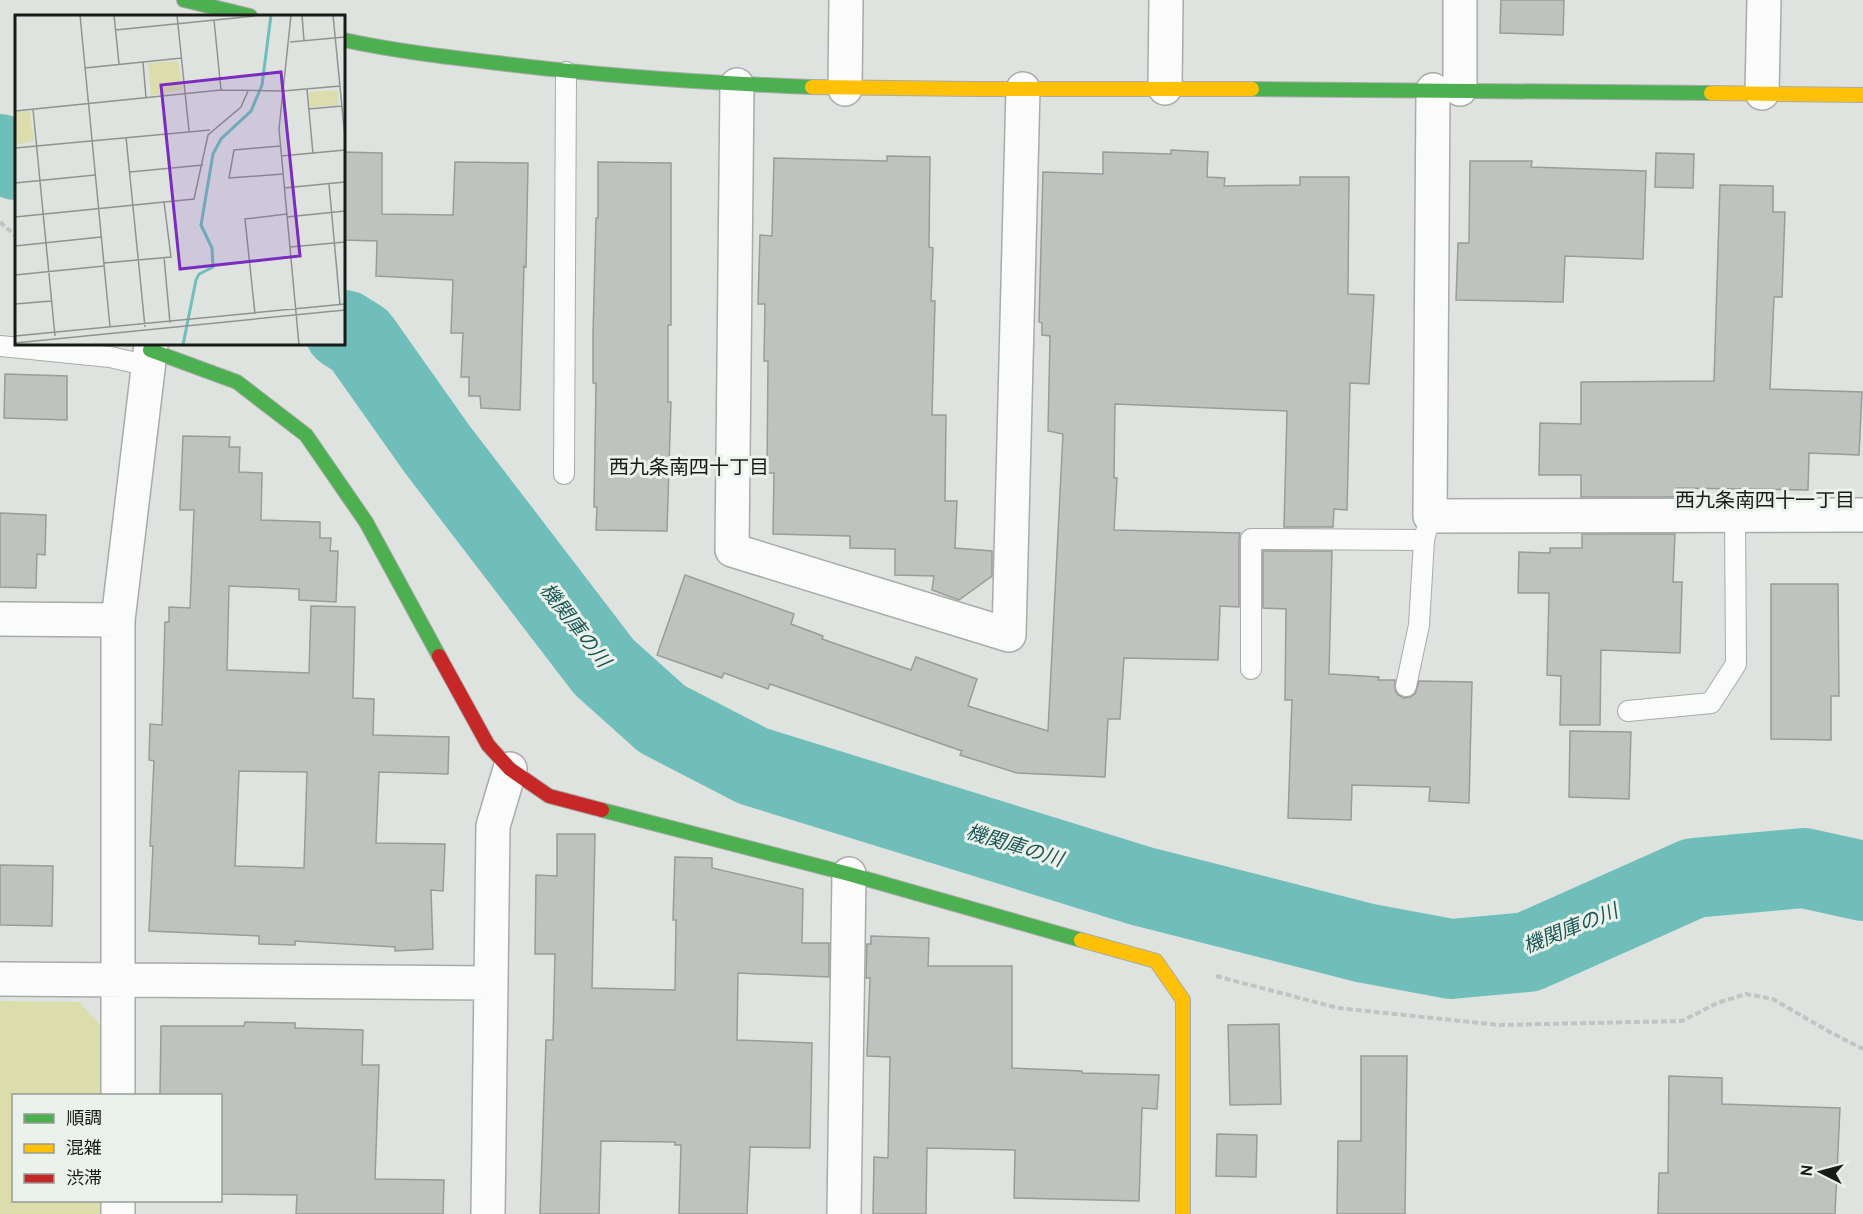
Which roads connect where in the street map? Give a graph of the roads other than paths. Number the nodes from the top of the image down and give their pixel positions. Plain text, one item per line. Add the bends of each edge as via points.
1 (846, 0) edge
2 (1166, 0) edge
3 (1460, 0) edge
4 (1764, 0) edge
5 (190, 5) edge
6 (245, 15) edge
7 (345, 40) edge
8 (566, 72) junction
9 (737, 86) junction
10 (1165, 88) junction
11 (845, 89) junction
12 (1023, 89) junction
13 (1446, 90) junction
14 (1762, 93) junction
15 (1863, 95) edge
16 (0, 346) edge
17 (150, 353) edge
18 (564, 474) dead end
19 (1735, 515) junction
20 (1863, 515) edge
21 (1427, 528) junction
22 (0, 619) edge
23 (118, 620) junction
24 (1251, 669) dead end
25 (1406, 686) dead end
26 (1628, 711) dead end
27 (510, 769) junction
28 (849, 874) junction
29 (0, 979) edge
30 (118, 980) junction
31 (490, 983) junction
32 (118, 1094) edge
33 (488, 1214) edge
34 (844, 1214) edge
35 (1183, 1214) edge

1 - 11 street
2 - 10 street
3 - 13 street
4 - 14 street
5 - 6 street
7 - 8 street via 381,49
8 - 9 street
8 - 18 lane
9 - 11 street
9 - 12 street via 732,550 1010,635
10 - 12 street
10 - 13 street
11 - 12 street
13 - 14 street
13 - 21 street
14 - 15 street
16 - 17 lane via 110,357
17 - 23 street
17 - 27 street via 237,382 306,435 366,522 488,745
19 - 20 street
19 - 21 street
19 - 26 lane via 1736,664 1711,703
21 - 24 lane via 1251,539
21 - 25 lane via 1419,625
22 - 23 street
23 - 30 street
27 - 28 street via 549,796
27 - 31 street via 493,826
28 - 34 street
28 - 35 street via 1156,961 1184,1000
29 - 30 street
30 - 31 street
30 - 32 street
31 - 33 street

